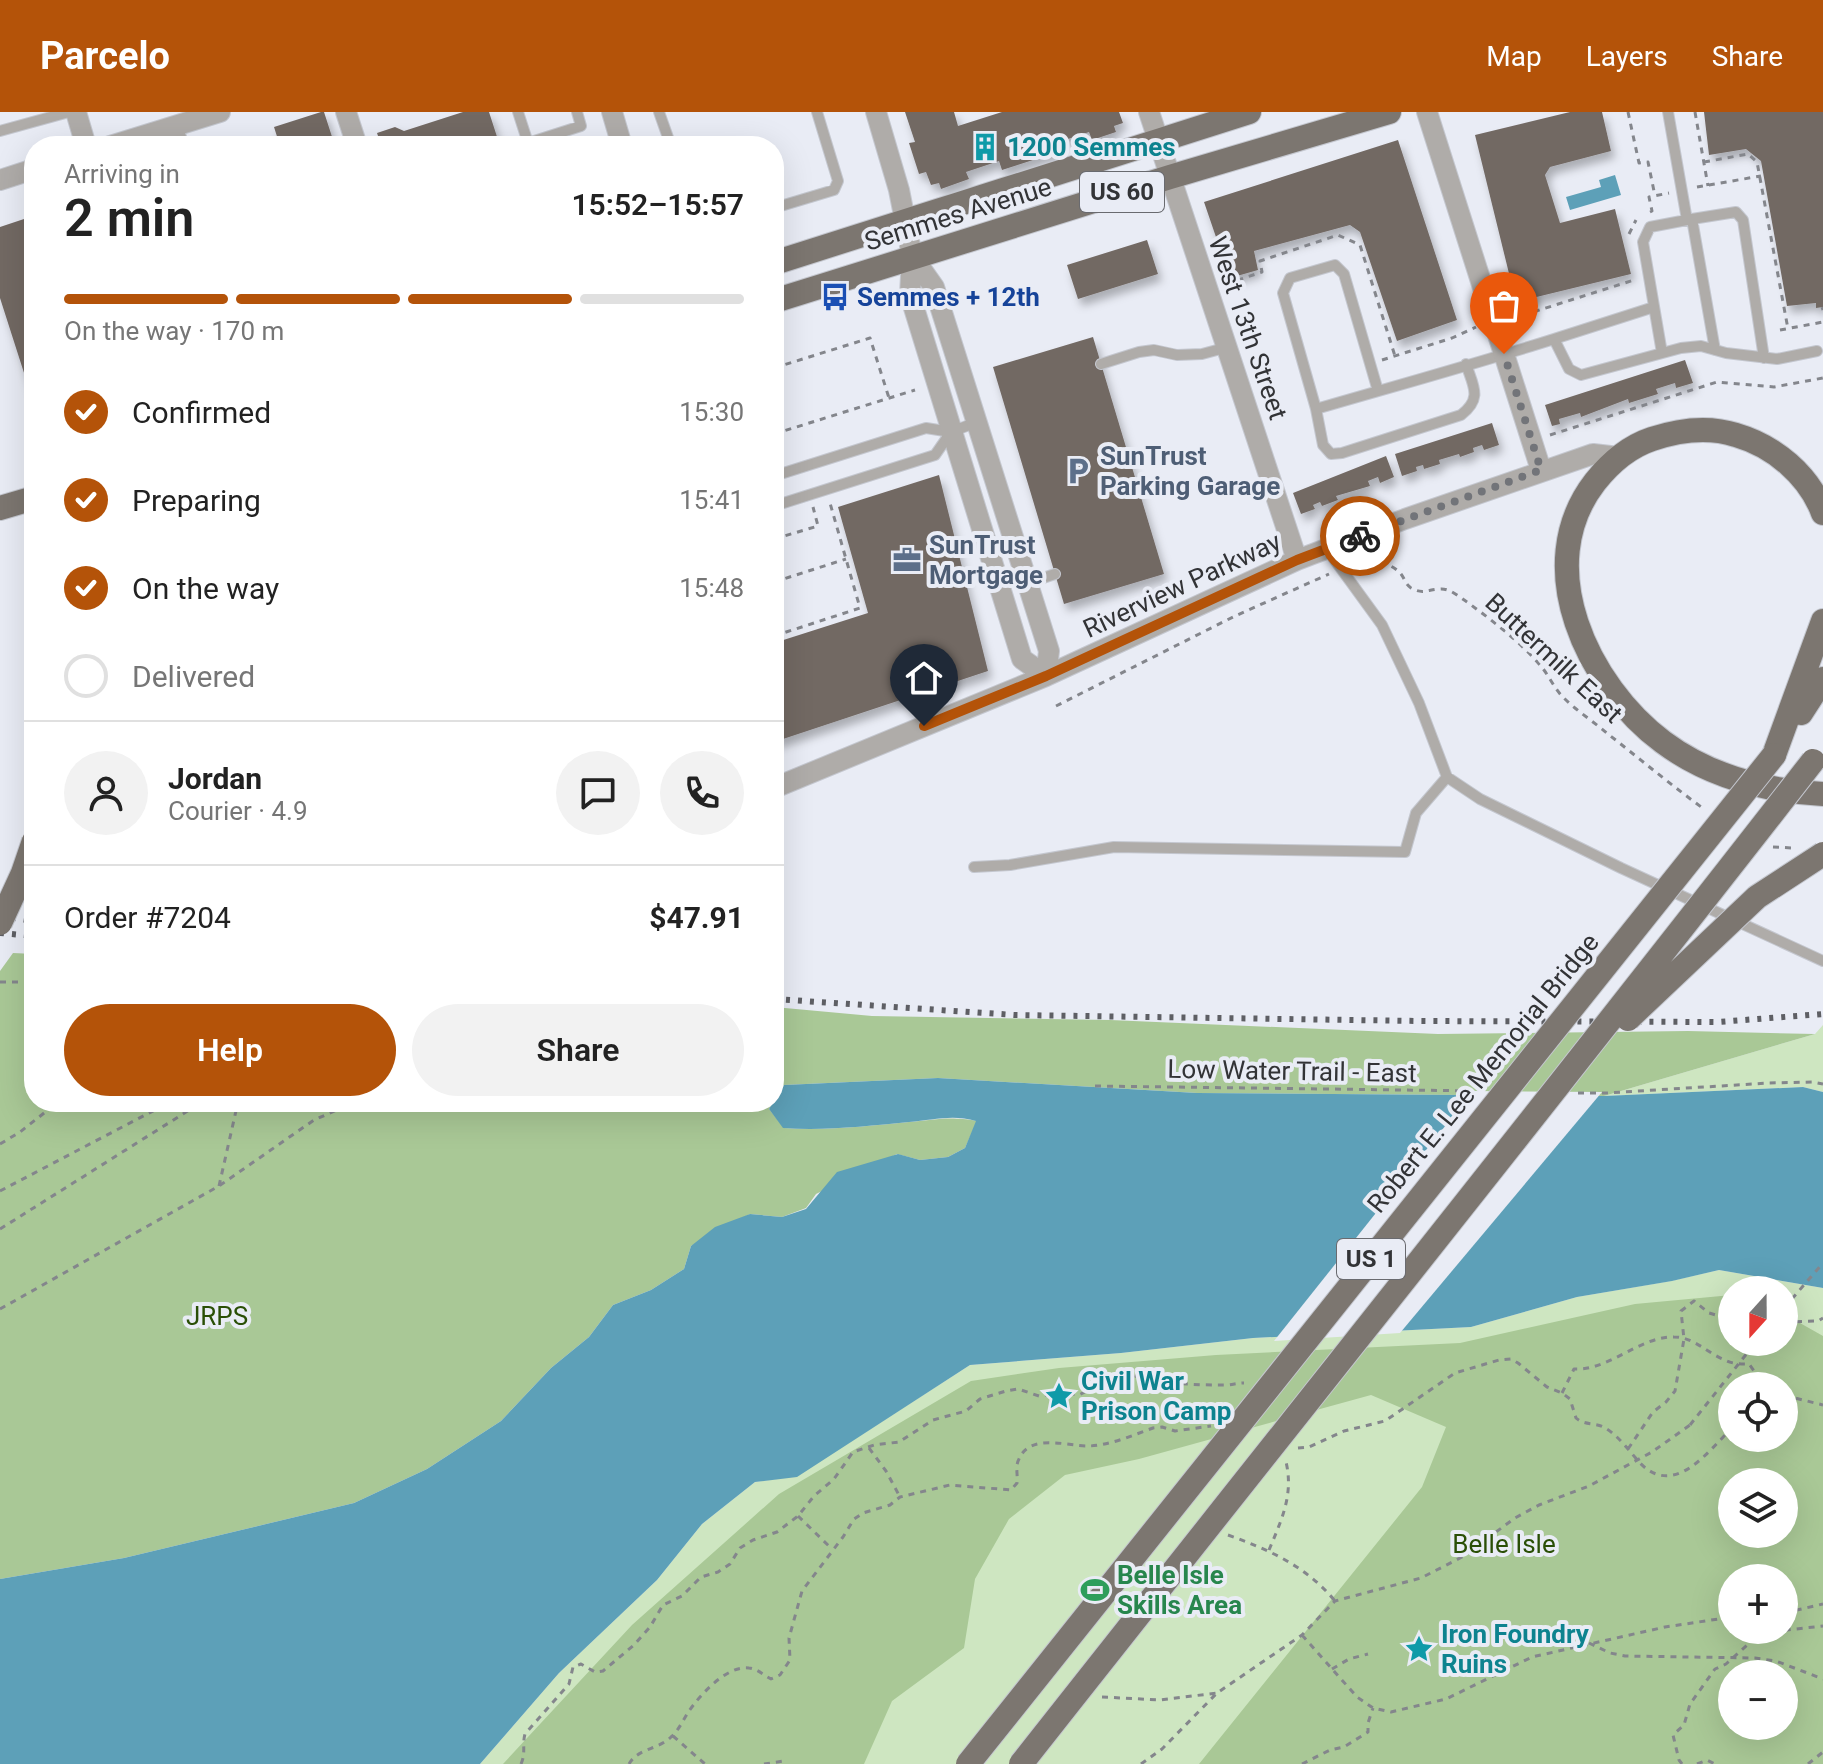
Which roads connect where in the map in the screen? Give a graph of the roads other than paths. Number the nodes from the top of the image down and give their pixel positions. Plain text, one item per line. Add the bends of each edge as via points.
1 (69, 112) edge
2 (76, 112) edge
3 (220, 112) edge
4 (346, 112) edge
5 (518, 112) edge
6 (577, 112) edge
7 (612, 112) edge
8 (659, 112) edge
9 (817, 112) edge
10 (876, 112) edge
11 (1149, 112) edge
12 (1249, 112) edge
13 (1389, 112) edge
14 (1427, 112) edge
15 (1668, 112) edge
16 (177, 125) junction
17 (0, 131) edge
18 (83, 136) edge
19 (142, 136) edge
20 (181, 136) edge
21 (354, 136) edge
22 (526, 136) edge
23 (550, 136) edge
24 (619, 136) edge
25 (667, 136) edge
26 (1158, 140) junction
27 (24, 172) edge
28 (1170, 177) junction
29 (0, 180) edge
30 (784, 205) edge
31 (905, 220) junction
32 (1689, 220) junction
33 (912, 256) junction
34 (784, 260) edge
35 (784, 298) edge
36 (1654, 307) junction
37 (1554, 339) junction
38 (1228, 347) junction
39 (1715, 350) junction
40 (1817, 351) dead end
41 (1662, 353) junction
42 (1504, 354) junction
43 (1764, 358) junction
44 (1101, 364) dead end
45 (1466, 364) junction
46 (1378, 391) junction
47 (1316, 409) junction
48 (977, 422) junction
49 (951, 432) junction
50 (1619, 457) junction
51 (1541, 470) junction
52 (784, 473) edge
53 (24, 501) edge
54 (784, 503) edge
55 (0, 508) edge
56 (1823, 513) edge
57 (1326, 548) junction
58 (1297, 560) junction
59 (1055, 574) dead end
60 (1028, 583) junction
61 (1823, 621) edge
62 (1046, 676) junction
63 (1823, 679) edge
64 (914, 696) dead end
65 (924, 726) junction
66 (1818, 754) edge
67 (1774, 755) junction
68 (1447, 777) junction
69 (784, 784) edge
70 (1823, 794) edge
71 (1823, 854) edge
72 (974, 867) dead end
73 (24, 870) edge
74 (0, 923) edge
75 (1823, 961) edge
76 (1565, 1087) junction
77 (968, 1764) edge
78 (1021, 1764) edge

1 - 17 lane
2 - 18 street
3 - 16 street
4 - 21 street
5 - 22 lane
6 - 23 lane via 581,126
7 - 24 street
8 - 25 lane
9 - 30 lane via 838,181 834,190
10 - 31 street
11 - 26 street, West 13th Street
12 - 26 main road, Semmes Avenue / US 60
13 - 28 main road, Semmes Avenue / US 60
14 - 42 street
15 - 32 lane
16 - 19 street
16 - 20 lane
26 - 28 street, West 13th Street
26 - 31 main road, Semmes Avenue / US 60
27 - 29 street
28 - 33 main road, Semmes Avenue / US 60
28 - 38 street, West 13th Street
31 - 33 street
31 - 34 main road, Semmes Avenue / US 60
32 - 36 lane via 1645,232
32 - 39 lane
32 - 43 lane via 1736,212 1743,220
33 - 35 main road, Semmes Avenue / US 60
33 - 48 street via 934,287
33 - 49 street via 910,295
36 - 37 lane
36 - 41 lane
37 - 41 lane via 1569,369 1581,375
37 - 42 lane
38 - 44 lane via 1202,354 1139,352
38 - 58 street, West 13th Street
39 - 41 lane via 1701,346
39 - 43 lane
40 - 43 lane
42 - 45 lane
42 - 51 street
45 - 46 lane
45 - 47 lane via 1476,394 1461,415 1342,453 1331,454 1323,445
46 - 47 lane
46 - 47 lane via 1344,274 1335,265 1290,278 1283,293
48 - 49 lane
48 - 60 street
49 - 52 lane via 926,428
49 - 54 lane via 935,455
49 - 62 street via 1022,659
50 - 51 street, Riverview Parkway via 1593,454
50 - 56 main road via 1637,444 1671,433 1727,432 1784,460
50 - 70 main road via 1588,491 1566,548 1572,605 1594,663 1632,714 1699,765 1763,787
51 - 57 street, Riverview Parkway
53 - 55 main road
57 - 58 street, Riverview Parkway
57 - 68 lane via 1382,625
58 - 62 street, Riverview Parkway
59 - 60 lane
60 - 62 street via 1049,651
61 - 67 main road
62 - 65 street, Riverview Parkway
63 - 67 main road, US 1
64 - 65 lane
65 - 69 street, Riverview Parkway
66 - 76 main road, US 1, bridge
67 - 77 main road, Robert E. Lee Memorial Bridge / US 1, bridge
68 - 72 lane via 1416,813 1405,852 1114,847
68 - 75 lane via 1480,799 1621,868
71 - 76 main road, bridge via 1732,918
73 - 74 main road, bridge
76 - 78 main road, US 1, bridge via 1386,1300

